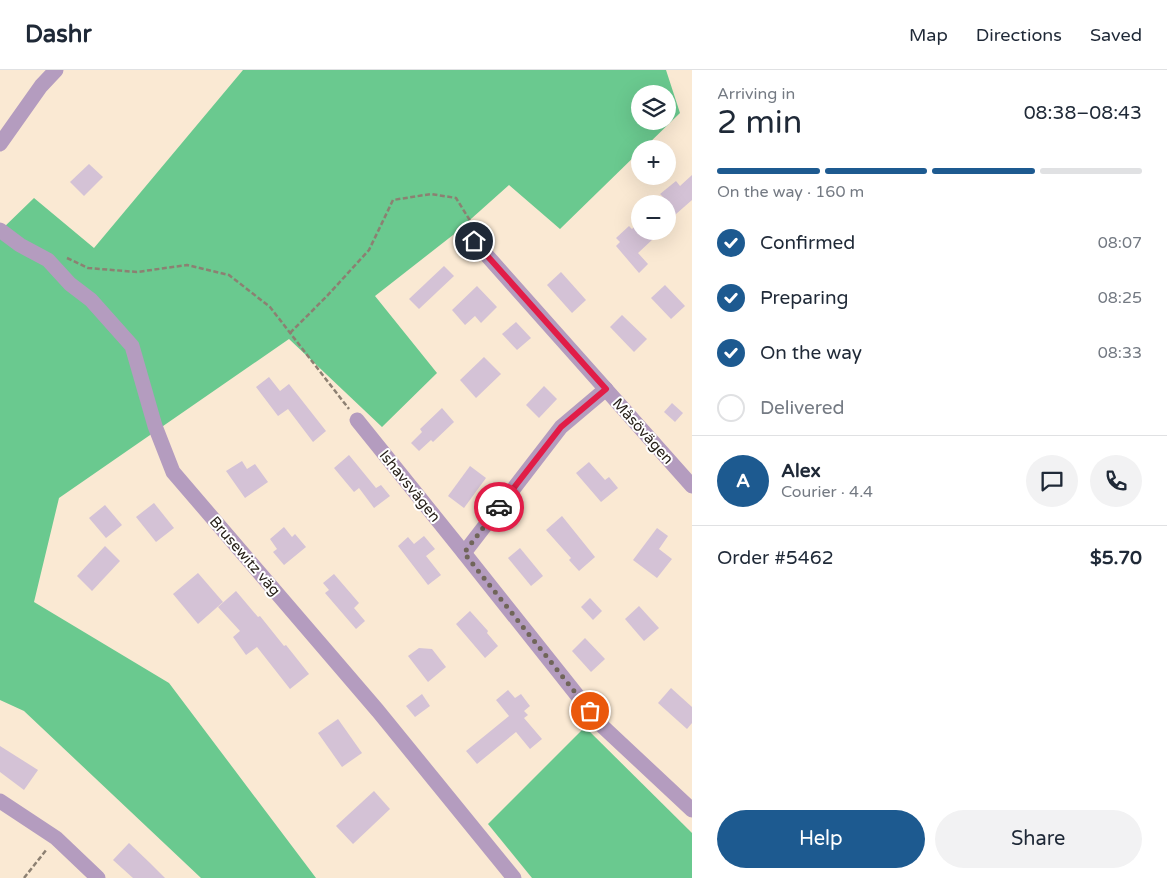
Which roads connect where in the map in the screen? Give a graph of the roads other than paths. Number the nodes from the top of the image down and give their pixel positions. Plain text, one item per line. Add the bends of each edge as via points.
1 (56, 70) edge
2 (0, 144) edge
3 (0, 230) edge
4 (474, 241) road end
5 (606, 389) junction
6 (357, 420) road end
7 (692, 486) edge
8 (464, 553) junction
9 (0, 801) edge
10 (692, 810) edge
11 (98, 878) edge
12 (514, 878) edge

1 - 2 street
3 - 12 street, Brusewitz väg via 48,260 70,284 91,300 132,346 154,426 173,472 378,711
4 - 5 street, Måsövägen
5 - 7 street, Måsövägen
5 - 8 street via 561,427
6 - 8 street, Ishavsvägen
8 - 10 street, Ishavsvägen via 600,724
9 - 11 street via 56,838

